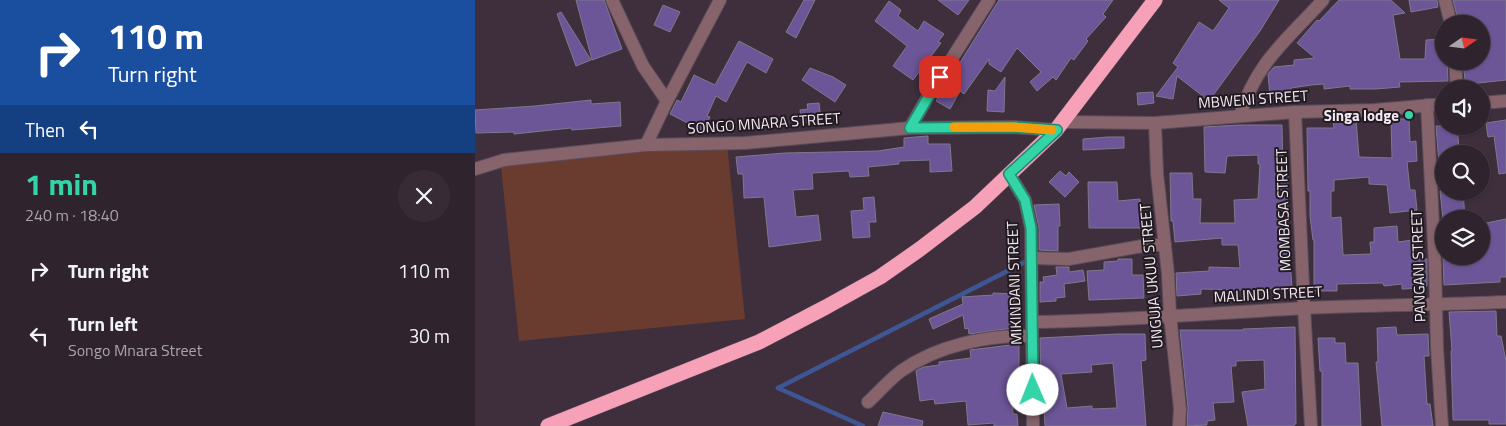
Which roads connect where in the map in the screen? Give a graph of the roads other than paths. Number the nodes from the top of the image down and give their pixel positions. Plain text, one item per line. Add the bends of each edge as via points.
1 (612, 0) edge
2 (720, 0) edge
3 (989, 0) edge
4 (1155, 0) edge
5 (1323, 0) edge
6 (1445, 0) edge
7 (1449, 15) edge
8 (1506, 100) edge
9 (667, 101) junction
10 (1490, 101) edge
11 (1427, 105) junction
12 (1435, 105) edge
13 (1295, 112) junction
14 (1240, 116) junction
15 (1155, 123) junction
16 (1060, 126) junction
17 (910, 128) junction
18 (646, 145) junction
19 (475, 169) edge
20 (1009, 174) junction
21 (1165, 245) junction
22 (1032, 258) junction
23 (1506, 302) edge
24 (1435, 304) junction
25 (1304, 308) junction
26 (1170, 316) junction
27 (1033, 322) junction
28 (1033, 336) junction
29 (868, 402) dead end
30 (548, 426) edge
31 (1033, 426) edge
32 (1179, 426) edge
33 (1311, 426) edge
34 (1442, 426) edge

1 - 9 street via 643,66
2 - 9 street
3 - 17 street
4 - 16 highway
5 - 14 street via 1263,66 1244,101
6 - 7 street
8 - 10 street
9 - 18 street
11 - 12 street, MBWENI STREET
11 - 13 street, MBWENI STREET
11 - 24 street, PANGANI STREET
13 - 14 street, MBWENI STREET
13 - 25 street, MOMBASA STREET
14 - 15 street, MBWENI STREET
15 - 16 street, MBWENI STREET
15 - 21 street, UNGUJA UKUU STREET
16 - 17 street, SONGO MNARA STREET
16 - 20 highway
17 - 18 street, SONGO MNARA STREET via 745,143
18 - 19 street, SONGO MNARA STREET via 504,160
20 - 22 street, MIKINDANI STREET via 1025,200 1031,228
20 - 30 highway via 975,207 920,249 880,277 826,307 759,342
21 - 22 street via 1147,245 1069,259
21 - 26 street, UNGUJA UKUU STREET
22 - 27 street, MIKINDANI STREET
23 - 24 street, MALINDI STREET
24 - 25 street, MALINDI STREET
24 - 34 street, PANGANI STREET
25 - 26 street, MALINDI STREET
25 - 33 street, MOMBASA STREET
26 - 27 street, MALINDI STREET
26 - 32 street, UNGUJA UKUU STREET
27 - 28 street, MIKINDANI STREET
28 - 29 street via 992,338 933,353 902,371
28 - 31 street, MIKINDANI STREET

